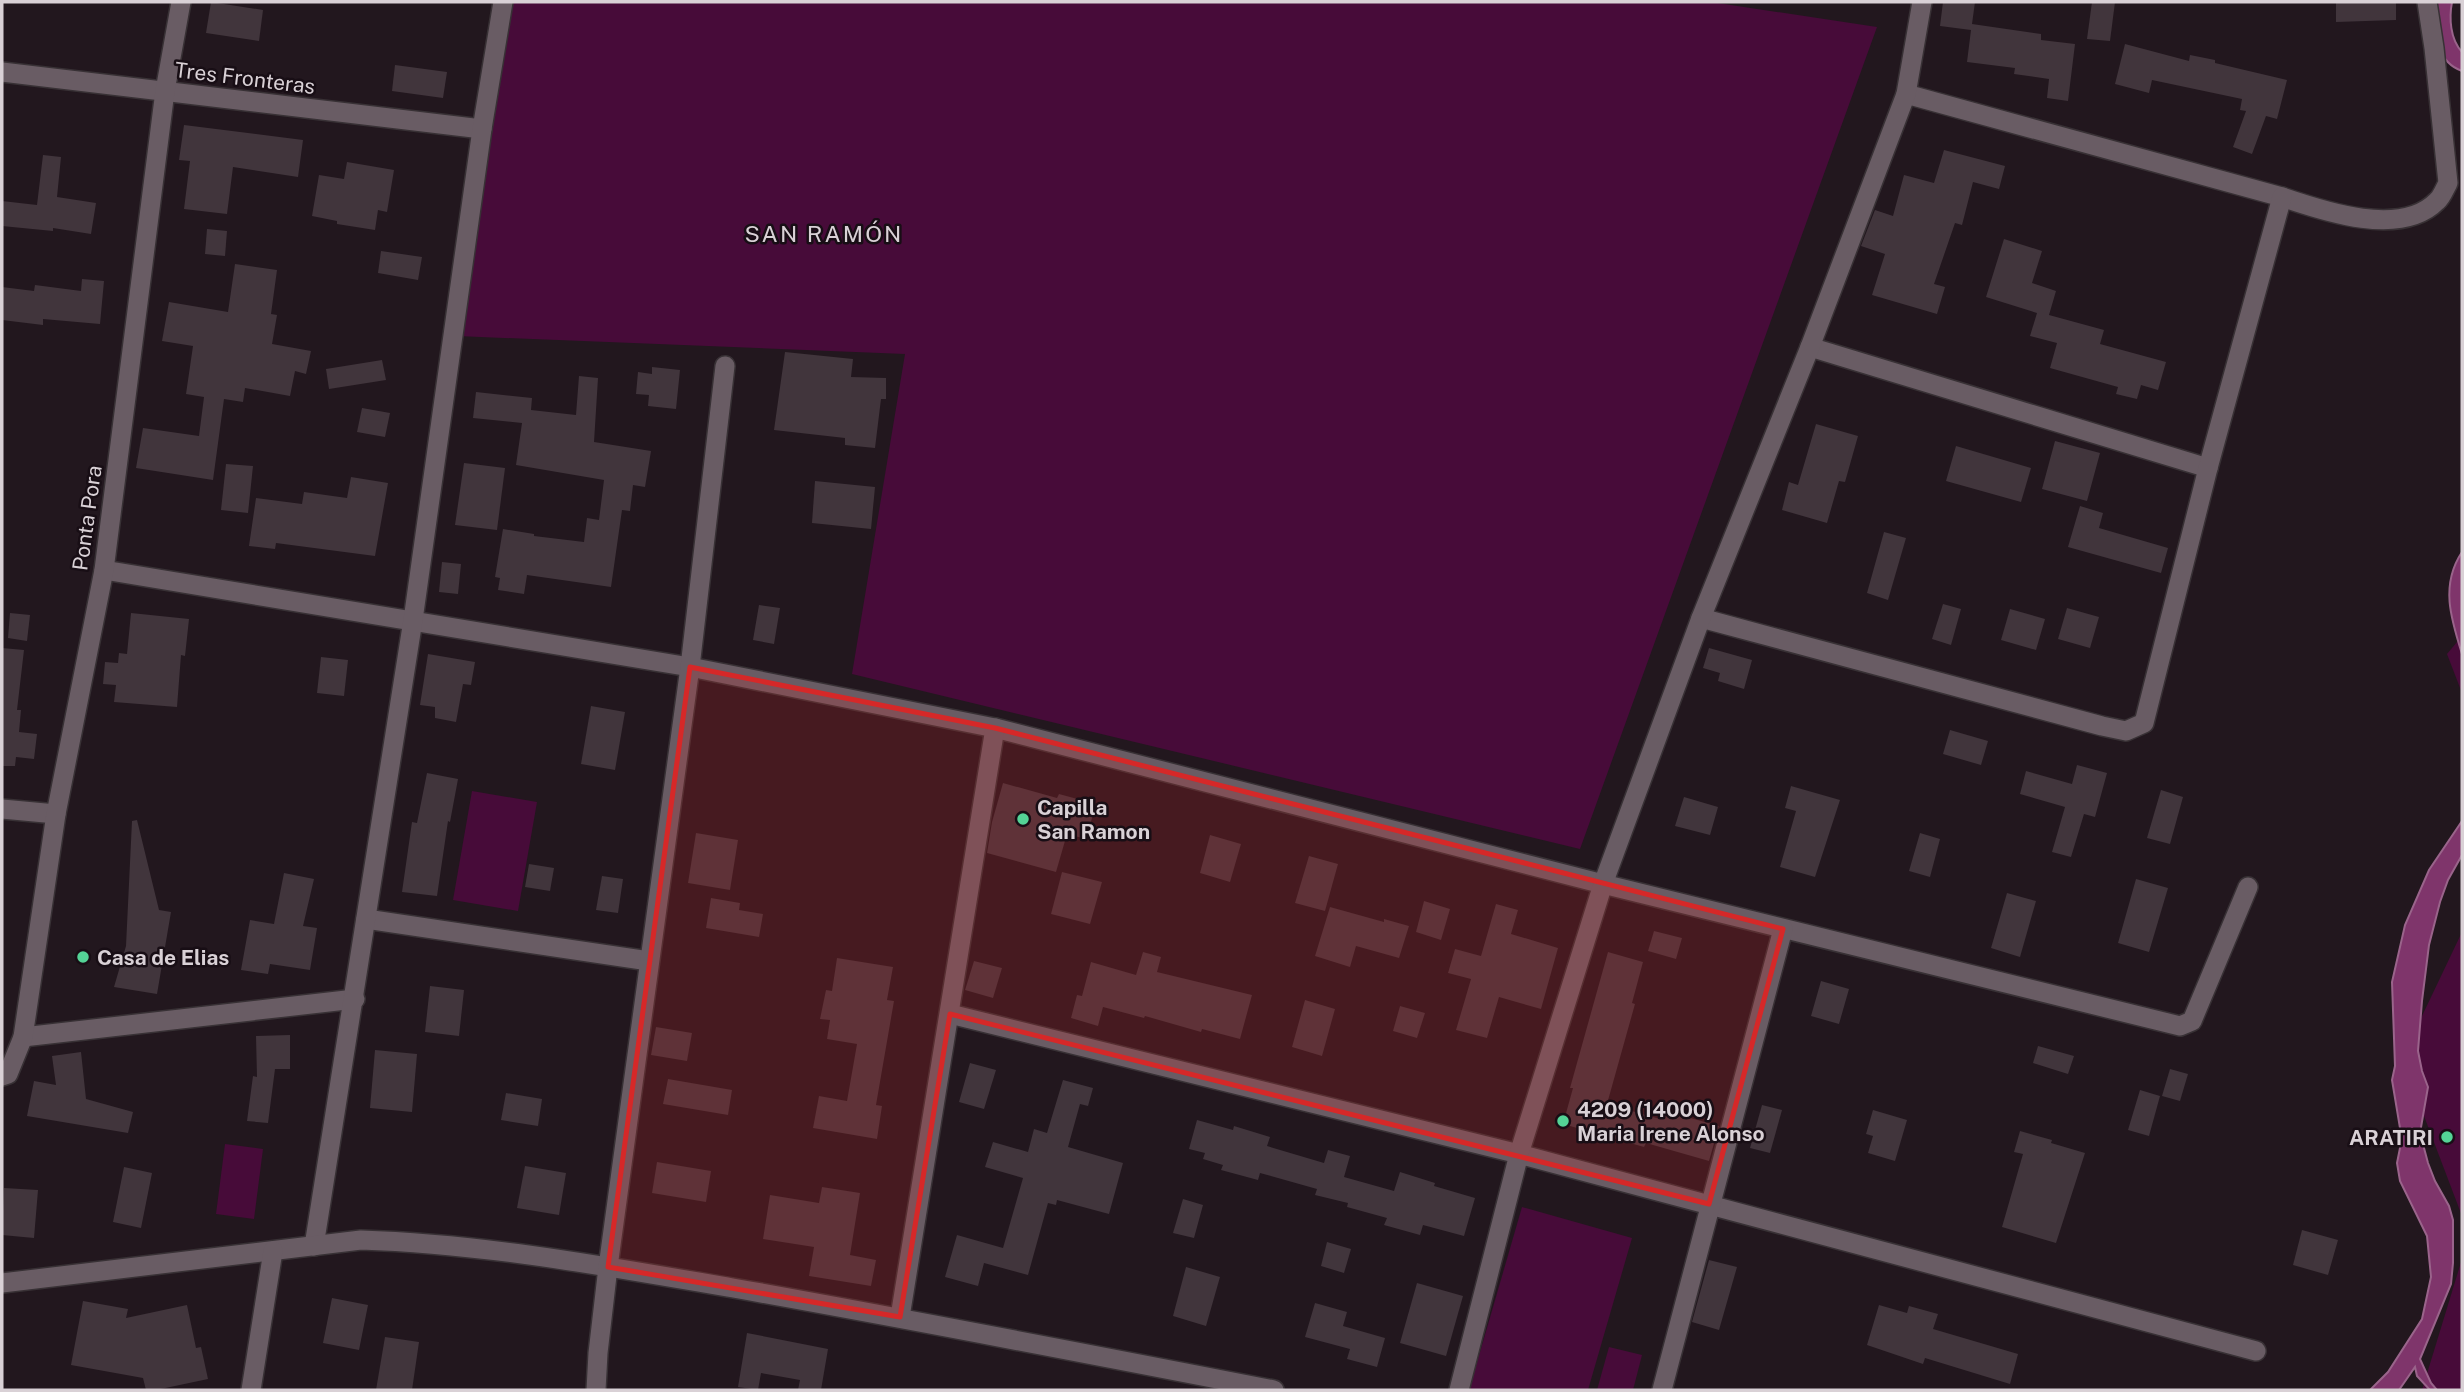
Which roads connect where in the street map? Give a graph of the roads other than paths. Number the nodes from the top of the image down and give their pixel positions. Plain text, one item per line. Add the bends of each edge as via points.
1 (181, 2) edge
2 (503, 2) edge
3 (1922, 2) edge
4 (2427, 2) edge
5 (2, 72) edge
6 (165, 91) junction
7 (1906, 94) junction
8 (482, 129) junction
9 (2282, 197) junction
10 (1810, 347) junction
11 (724, 366) dead end
12 (2208, 468) junction
13 (104, 570) junction
14 (1701, 618) junction
15 (413, 620) junction
16 (690, 667) junction
17 (995, 728) junction
18 (2, 809) edge
19 (56, 814) junction
20 (1603, 884) junction
21 (2248, 887) dead end
22 (366, 919) junction
23 (1783, 929) junction
24 (649, 961) junction
25 (355, 999) junction
26 (950, 1014) junction
27 (23, 1037) junction
28 (2, 1076) edge
29 (1519, 1154) junction
30 (1709, 1204) junction
31 (314, 1246) junction
32 (273, 1251) junction
33 (608, 1267) junction
34 (2, 1283) edge
35 (900, 1317) junction
36 (2256, 1351) dead end
37 (251, 1390) edge
38 (596, 1390) edge
39 (1274, 1390) edge
40 (1459, 1390) edge
41 (1662, 1390) edge

1 - 6 street, Ponta Pora
2 - 8 street
3 - 7 street
4 - 9 street via 2448,183 2438,201 2414,216 2372,220 2337,215
5 - 6 street, Tres Fronteras
6 - 8 street, Tres Fronteras
6 - 13 street, Ponta Pora
7 - 9 street
7 - 10 street
8 - 15 street
9 - 12 street
10 - 12 street
10 - 14 street
11 - 16 street
12 - 14 street via 2144,723 2126,731
13 - 15 street
13 - 19 street, Ponta Pora
14 - 20 street
15 - 16 street
15 - 22 street
16 - 17 street
16 - 24 street
17 - 20 street
17 - 26 street
18 - 19 street
19 - 27 street, Ponta Pora
20 - 23 street
20 - 29 street
21 - 23 street via 2192,1021 2180,1026
22 - 24 street
22 - 25 street
23 - 30 street
24 - 33 street
25 - 27 street
25 - 31 street
26 - 29 street
26 - 35 street
27 - 28 street, Ponta Pora via 8,1074
29 - 30 street
29 - 40 street
30 - 36 street
30 - 41 street
31 - 32 street
31 - 33 street via 361,1240 418,1242
32 - 34 street
32 - 37 street
33 - 35 street
33 - 38 street
35 - 39 street

